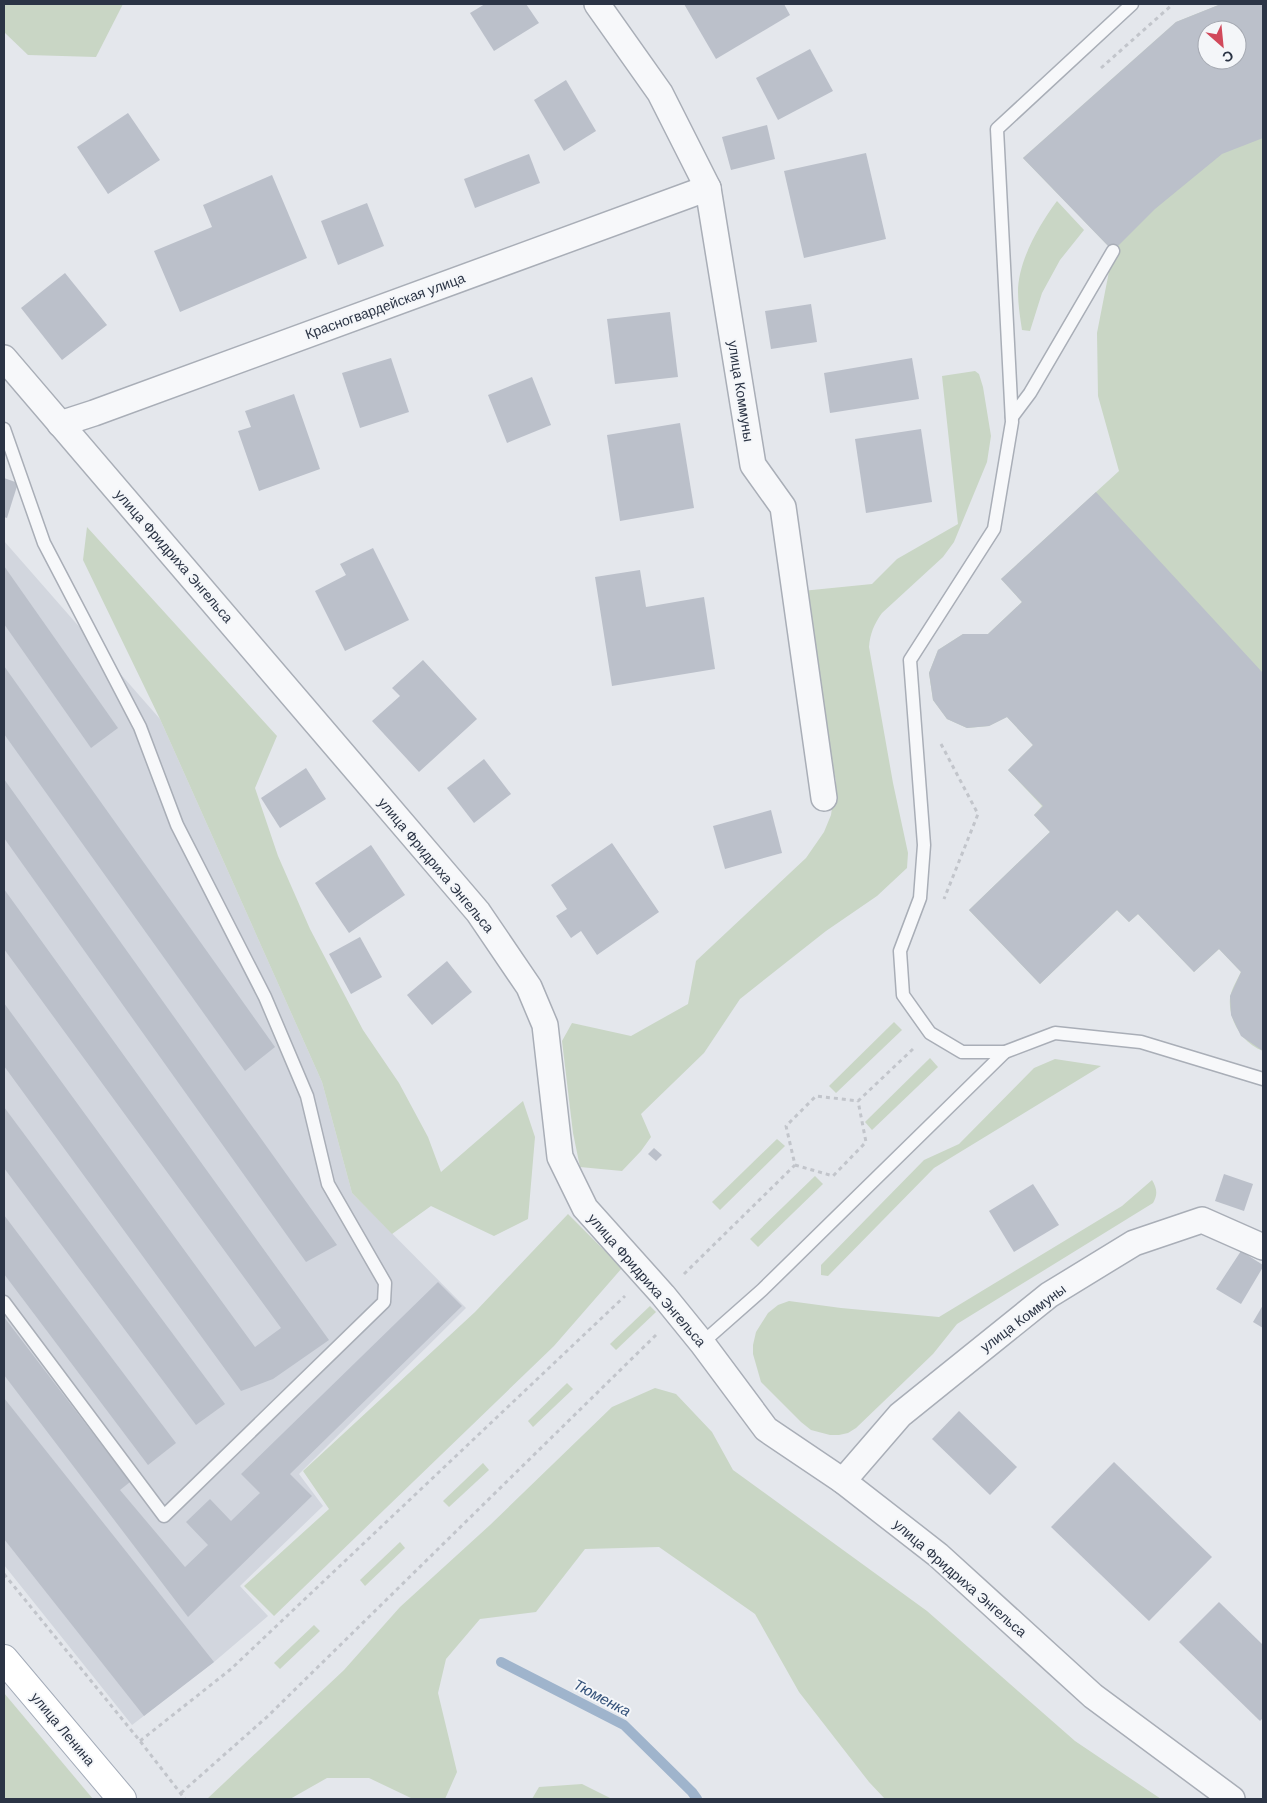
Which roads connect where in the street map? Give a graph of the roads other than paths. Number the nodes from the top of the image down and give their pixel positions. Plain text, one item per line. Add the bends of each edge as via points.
1 (597, 4) edge
2 (1132, 4) edge
3 (708, 188) junction
4 (1113, 251) dead end
5 (4, 358) edge
6 (1012, 417) junction
7 (60, 424) junction
8 (4, 429) edge
9 (824, 798) dead end
10 (1005, 1052) junction
11 (1263, 1079) edge
12 (1263, 1247) edge
13 (4, 1302) edge
14 (702, 1342) junction
15 (844, 1480) junction
16 (4, 1660) edge
17 (122, 1799) edge
18 (1232, 1799) edge

1 - 3 street, улица Коммуны via 660,92
2 - 6 lane via 997,129
3 - 7 street, Красногвардейская улица
3 - 9 street, улица Коммуны via 753,465 783,507
4 - 6 lane via 1030,393
5 - 7 street, улица Фридриха Энгельса
6 - 10 lane via 994,529 910,660 924,845 920,898 900,952 903,995 930,1033 962,1052
7 - 14 street, улица Фридриха Энгельса via 478,912 530,986 545,1025 560,1157 585,1208
8 - 13 lane via 44,543 140,727 177,825 265,998 307,1096 328,1184 385,1284 384,1302 164,1516
10 - 11 lane via 1055,1033 1141,1042
10 - 14 lane via 762,1290
12 - 15 street, улица Коммуны via 1202,1220 1134,1243 1049,1295 900,1415
14 - 15 street, улица Фридриха Энгельса via 766,1429
15 - 18 street, улица Фридриха Энгельса via 938,1554 1093,1696
16 - 17 main road, улица Ленина

